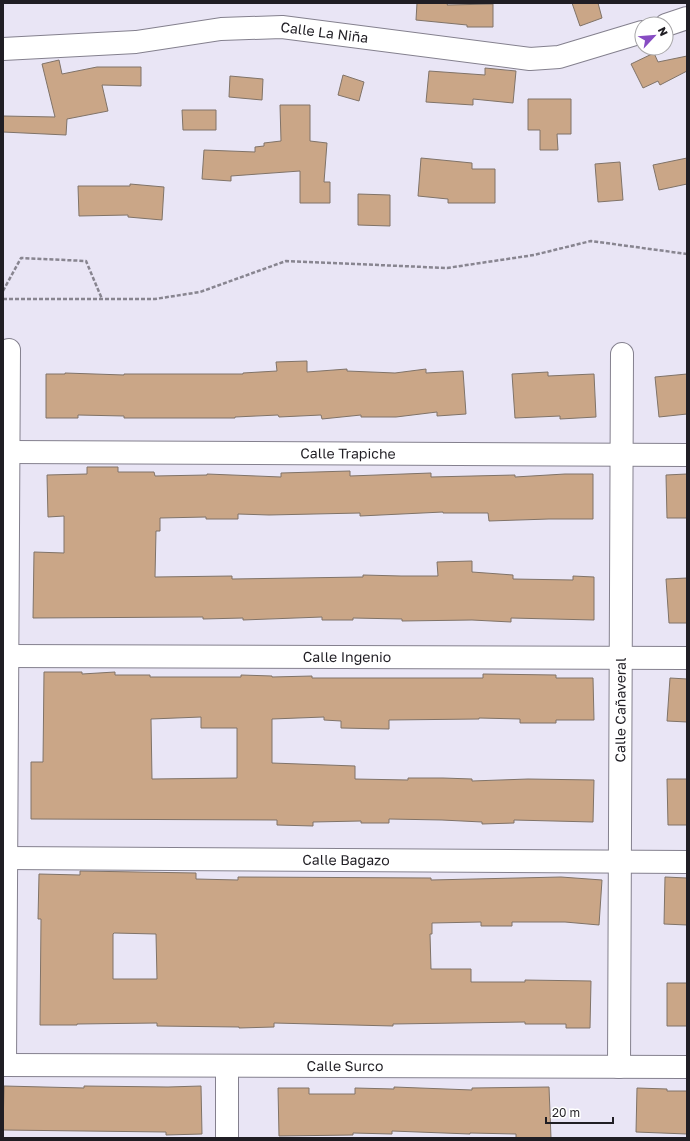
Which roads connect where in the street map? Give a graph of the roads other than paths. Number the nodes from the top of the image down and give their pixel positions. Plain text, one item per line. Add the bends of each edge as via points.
1 (687, 18) edge
2 (674, 22) edge
3 (634, 34) edge
4 (3, 49) edge
5 (9, 350) dead end
6 (622, 354) dead end
7 (8, 452) junction
8 (622, 455) junction
9 (687, 455) edge
10 (6, 656) junction
11 (620, 658) junction
12 (687, 658) edge
13 (5, 858) junction
14 (619, 861) junction
15 (687, 862) edge
16 (4, 1064) edge
17 (227, 1066) junction
18 (619, 1067) junction
19 (687, 1067) edge
20 (227, 1138) edge

1 - 2 street
3 - 4 street, Calle La Niña via 559,57 530,59 282,27 221,29 136,42
5 - 7 street
6 - 8 street, Calle Cañaveral
7 - 8 street, Calle Trapiche
7 - 10 street
8 - 9 street, Calle Trapiche
8 - 11 street, Calle Cañaveral
10 - 11 street, Calle Ingenio
10 - 13 street
11 - 12 street, Calle Ingenio
11 - 14 street, Calle Cañaveral
13 - 14 street, Calle Bagazo
13 - 16 street
14 - 15 street, Calle Bagazo
14 - 18 street, Calle Cañaveral
16 - 17 street, Calle Surco
17 - 18 street, Calle Surco
17 - 20 street
18 - 19 street, Calle Surco

